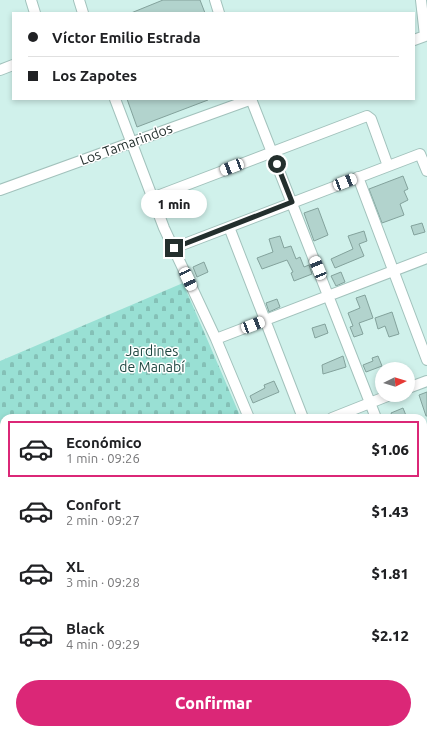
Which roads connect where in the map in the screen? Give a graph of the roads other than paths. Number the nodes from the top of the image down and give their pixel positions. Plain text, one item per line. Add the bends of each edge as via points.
1 (31, 0) edge
2 (79, 0) edge
3 (214, 0) edge
4 (421, 0) edge
5 (35, 12) edge
6 (84, 12) edge
7 (219, 12) edge
8 (415, 40) edge
9 (12, 65) edge
10 (0, 70) edge
11 (115, 100) edge
12 (248, 100) edge
13 (251, 100) edge
14 (131, 142) junction
15 (272, 152) junction
16 (388, 166) junction
17 (427, 170) edge
18 (358, 177) junction
19 (0, 190) edge
20 (152, 198) junction
21 (292, 202) junction
22 (229, 227) junction
23 (174, 248) junction
24 (427, 258) edge
25 (394, 270) junction
26 (329, 295) junction
27 (265, 320) junction
28 (216, 339) junction
29 (427, 360) edge
30 (427, 381) edge
31 (415, 385) edge
32 (375, 401) edge
33 (370, 403) junction
34 (247, 414) edge
35 (301, 414) edge
36 (342, 414) edge
37 (374, 414) edge

1 - 5 street
2 - 6 street
3 - 7 street
4 - 8 street via 425,36
9 - 10 street
11 - 14 street
12 - 14 street, Los Tamarindos
13 - 15 street
14 - 19 street, Los Tamarindos
14 - 20 street
15 - 16 street via 367,116 371,120
15 - 20 street
15 - 21 street
16 - 17 street via 420,154
16 - 18 street
18 - 21 street
18 - 25 street
20 - 23 street
21 - 22 street
21 - 26 street
22 - 23 street
22 - 27 street
23 - 28 street
24 - 25 street
25 - 26 street
25 - 29 street
26 - 27 street
26 - 33 street
27 - 28 street
27 - 35 street
28 - 34 street
30 - 31 street
32 - 33 street
33 - 36 street
33 - 37 street

